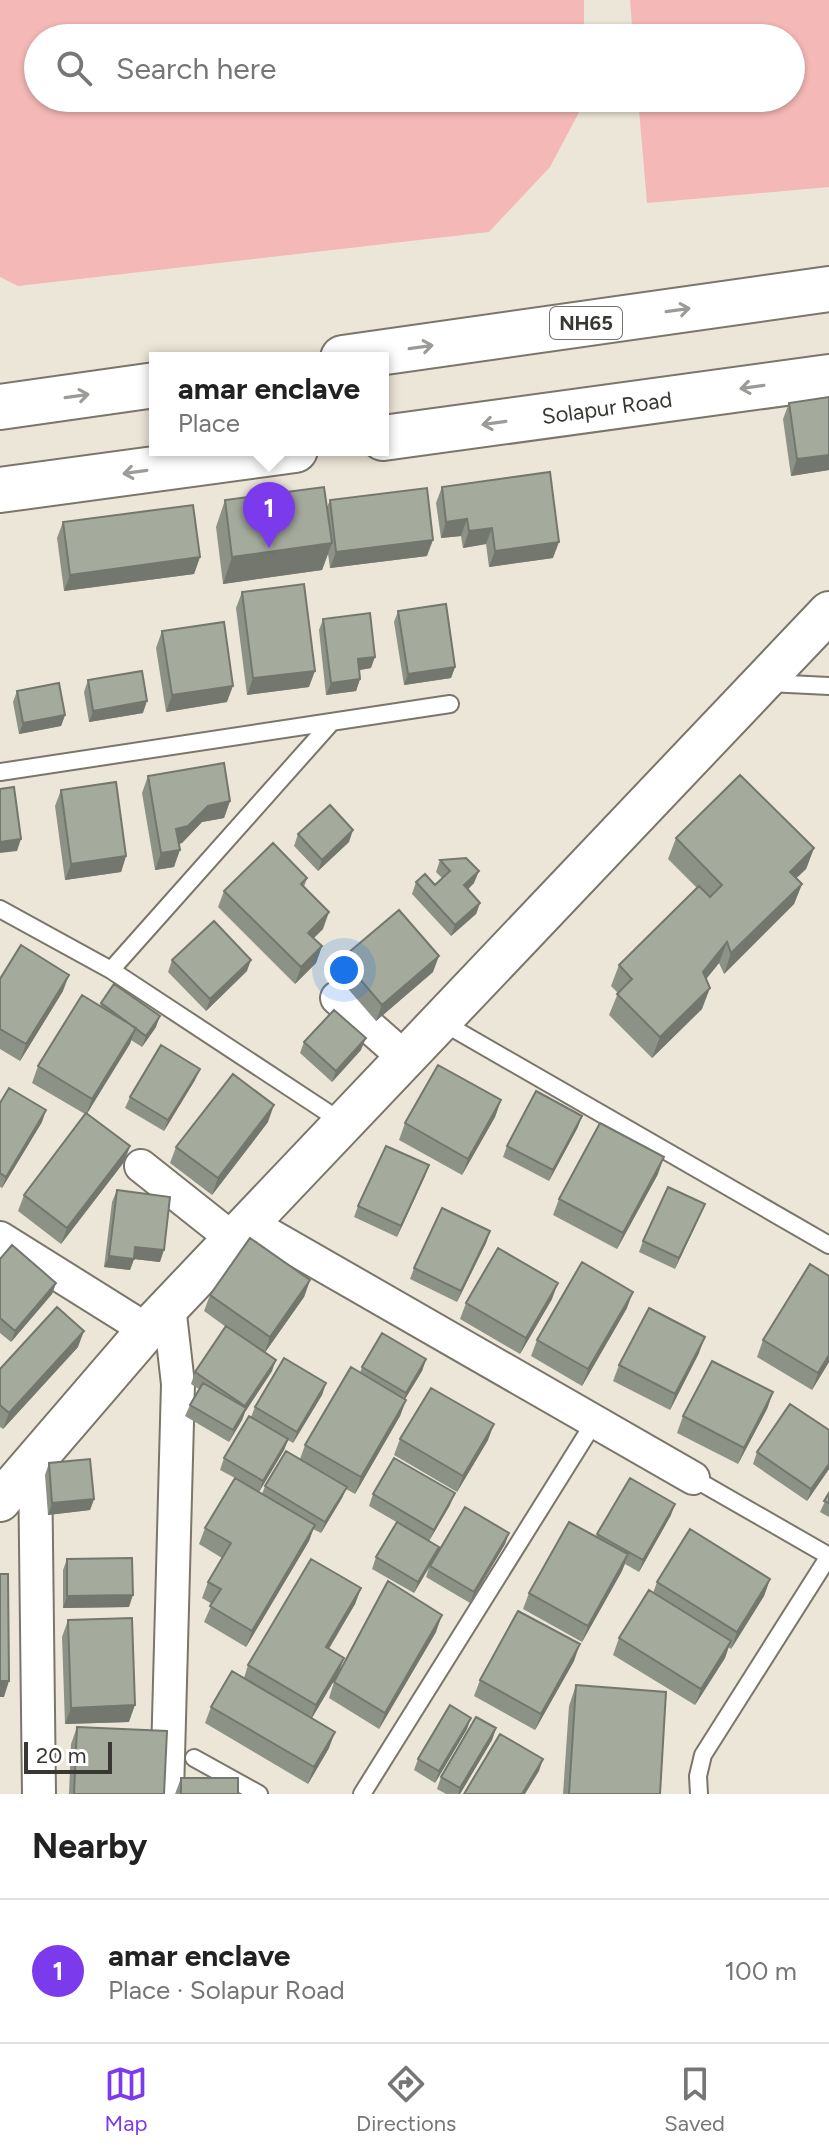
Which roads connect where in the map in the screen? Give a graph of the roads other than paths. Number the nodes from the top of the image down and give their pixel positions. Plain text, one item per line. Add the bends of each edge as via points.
1 (829, 289) edge
2 (385, 352) edge
3 (829, 377) edge
4 (149, 386) edge
5 (0, 407) edge
6 (389, 437) edge
7 (251, 456) edge
8 (0, 490) edge
9 (829, 612) edge
10 (762, 683) junction
11 (829, 686) edge
12 (450, 704) dead end
13 (330, 724) junction
14 (0, 772) edge
15 (0, 909) edge
16 (111, 970) junction
17 (337, 998) dead end
18 (440, 1022) junction
19 (405, 1058) junction
20 (344, 1123) junction
21 (141, 1166) dead end
22 (241, 1231) junction
23 (0, 1238) edge
24 (829, 1245) edge
25 (158, 1318) junction
26 (595, 1421) junction
27 (35, 1460) junction
28 (693, 1478) joint
29 (0, 1501) edge
30 (829, 1556) edge
31 (194, 1758) dead end
32 (39, 1794) edge
33 (167, 1794) edge
34 (259, 1794) edge
35 (362, 1794) edge
36 (699, 1794) edge

2 -> 1 highway, NH65
3 -> 6 highway, Solapur Road
5 -> 4 highway
7 -> 8 highway
9 - 10 street
10 - 11 lane
10 - 18 street
12 - 13 lane
13 - 14 lane
13 - 16 lane
15 - 16 lane
16 - 20 lane
17 - 19 street
18 - 19 street
18 - 24 lane
19 - 20 street
20 - 22 street
21 - 22 street
22 - 25 street
22 - 26 street
23 - 25 street
25 - 27 street
25 - 33 street via 178,1384
26 - 28 street
26 - 35 lane
27 - 29 street
27 - 32 street
28 - 30 lane
30 - 36 lane via 703,1755
31 - 34 lane

